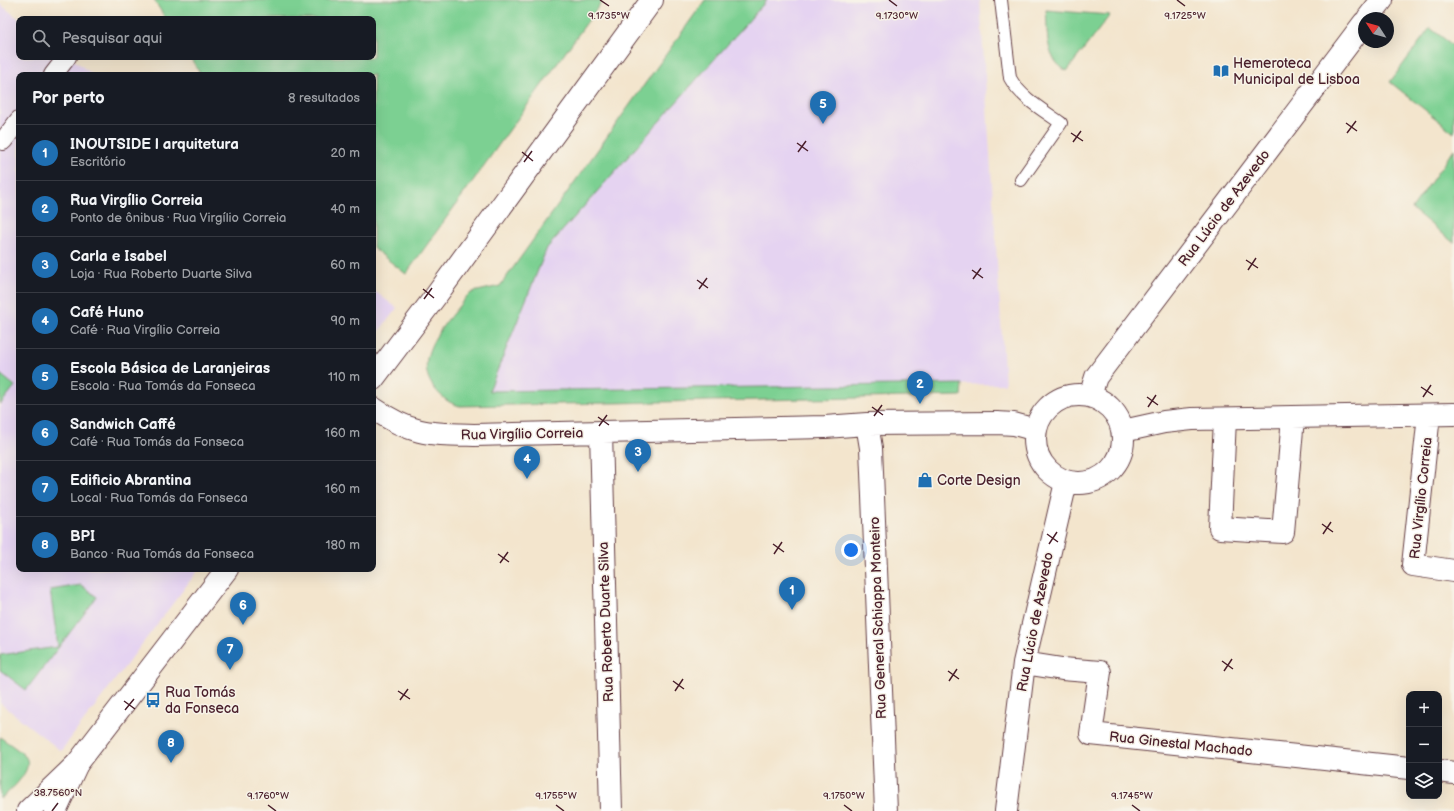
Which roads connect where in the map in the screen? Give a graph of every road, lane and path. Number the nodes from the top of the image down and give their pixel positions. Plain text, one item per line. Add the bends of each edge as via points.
1 (652, 0) edge
2 (1001, 0) edge
3 (1382, 0) edge
4 (1373, 12) edge
5 (1358, 31) edge
6 (65, 60) edge
7 (56, 72) edge
8 (16, 124) edge
9 (3, 141) dead end
10 (1021, 180) dead end
11 (376, 374) edge
12 (1090, 396) junction
13 (376, 410) edge
14 (1454, 414) edge
15 (1429, 415) junction
16 (1293, 418) junction
17 (1225, 419) junction
18 (868, 424) junction
19 (1036, 430) junction
20 (1124, 431) junction
21 (601, 432) junction
22 (1066, 482) junction
23 (1454, 571) edge
24 (225, 572) edge
25 (1024, 663) junction
26 (78, 764) junction
27 (1406, 768) edge
28 (1442, 771) edge
29 (1454, 773) edge
30 (28, 811) edge
31 (55, 811) edge
32 (611, 811) edge
33 (886, 811) edge
34 (1006, 811) edge

1 - 11 street
2 - 10 lane via 1010,78 1024,96 1061,123
3 - 4 street
5 - 12 street, Rua Lúcio de Azevedo via 1096,377
6 - 7 street
8 - 9 street
12 - 19 street via 1066,397 1056,402 1040,419
12 - 20 street via 1112,408
13 - 21 street, Rua Virgílio Correia via 407,428 428,434
14 - 15 street, Rua Virgílio Correia
15 - 16 street, Rua Virgílio Correia
15 - 23 street, Rua Virgílio Correia via 1413,565
16 - 17 street, Rua Virgílio Correia
16 - 17 street via 1283,532 1220,528
17 - 20 street, Rua Virgílio Correia via 1164,422
18 - 19 street, Rua Virgílio Correia via 997,423 1014,424
18 - 21 street, Rua Virgílio Correia
18 - 33 street, Rua General Schiappa Monteiro
19 - 22 street via 1035,443 1041,461 1054,476
20 - 22 street via 1124,444 1120,456 1114,468 1104,477 1079,484
21 - 32 street, Rua Roberto Duarte Silva
22 - 25 street, Rua Lúcio de Azevedo
24 - 26 street
25 - 27 street, Rua Ginestal Machado via 1100,672 1091,734
25 - 34 street, Rua Lúcio de Azevedo
26 - 30 street
26 - 31 street
28 - 29 street

